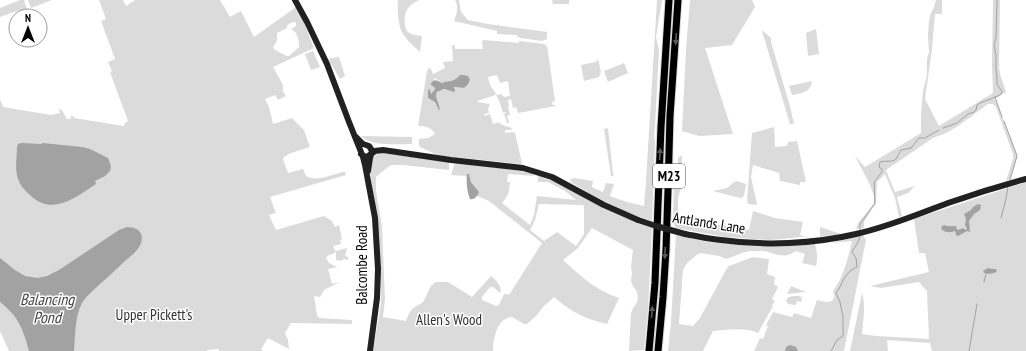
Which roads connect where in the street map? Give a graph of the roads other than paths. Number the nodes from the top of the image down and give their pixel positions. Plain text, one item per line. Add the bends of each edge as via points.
1 (296, 0) edge
2 (668, 0) edge
3 (678, 0) edge
4 (354, 136) junction
5 (367, 146) junction
6 (392, 151) junction
7 (361, 153) junction
8 (371, 154) junction
9 (1026, 178) edge
10 (367, 179) junction
11 (370, 351) edge
12 (649, 351) edge
13 (658, 351) edge

1 - 4 main road, Balcombe Road via 327,64
12 -> 2 highway, M23 via 655,283
3 -> 13 highway, M23
4 - 5 main road
4 - 7 main road, Balcombe Road
5 - 6 main road, Antlands Lane
5 - 7 main road via 363,147
5 - 8 main road via 372,149
6 - 8 main road, Antlands Lane via 378,150
6 - 9 main road, Antlands Lane, bridge via 523,168 554,178 638,220 685,234 741,242 774,243 831,239 860,233
7 - 8 main road via 366,157
7 - 10 main road, Balcombe Road
8 - 10 main road, Balcombe Road
10 - 11 main road, Balcombe Road via 375,218 378,269 378,298

